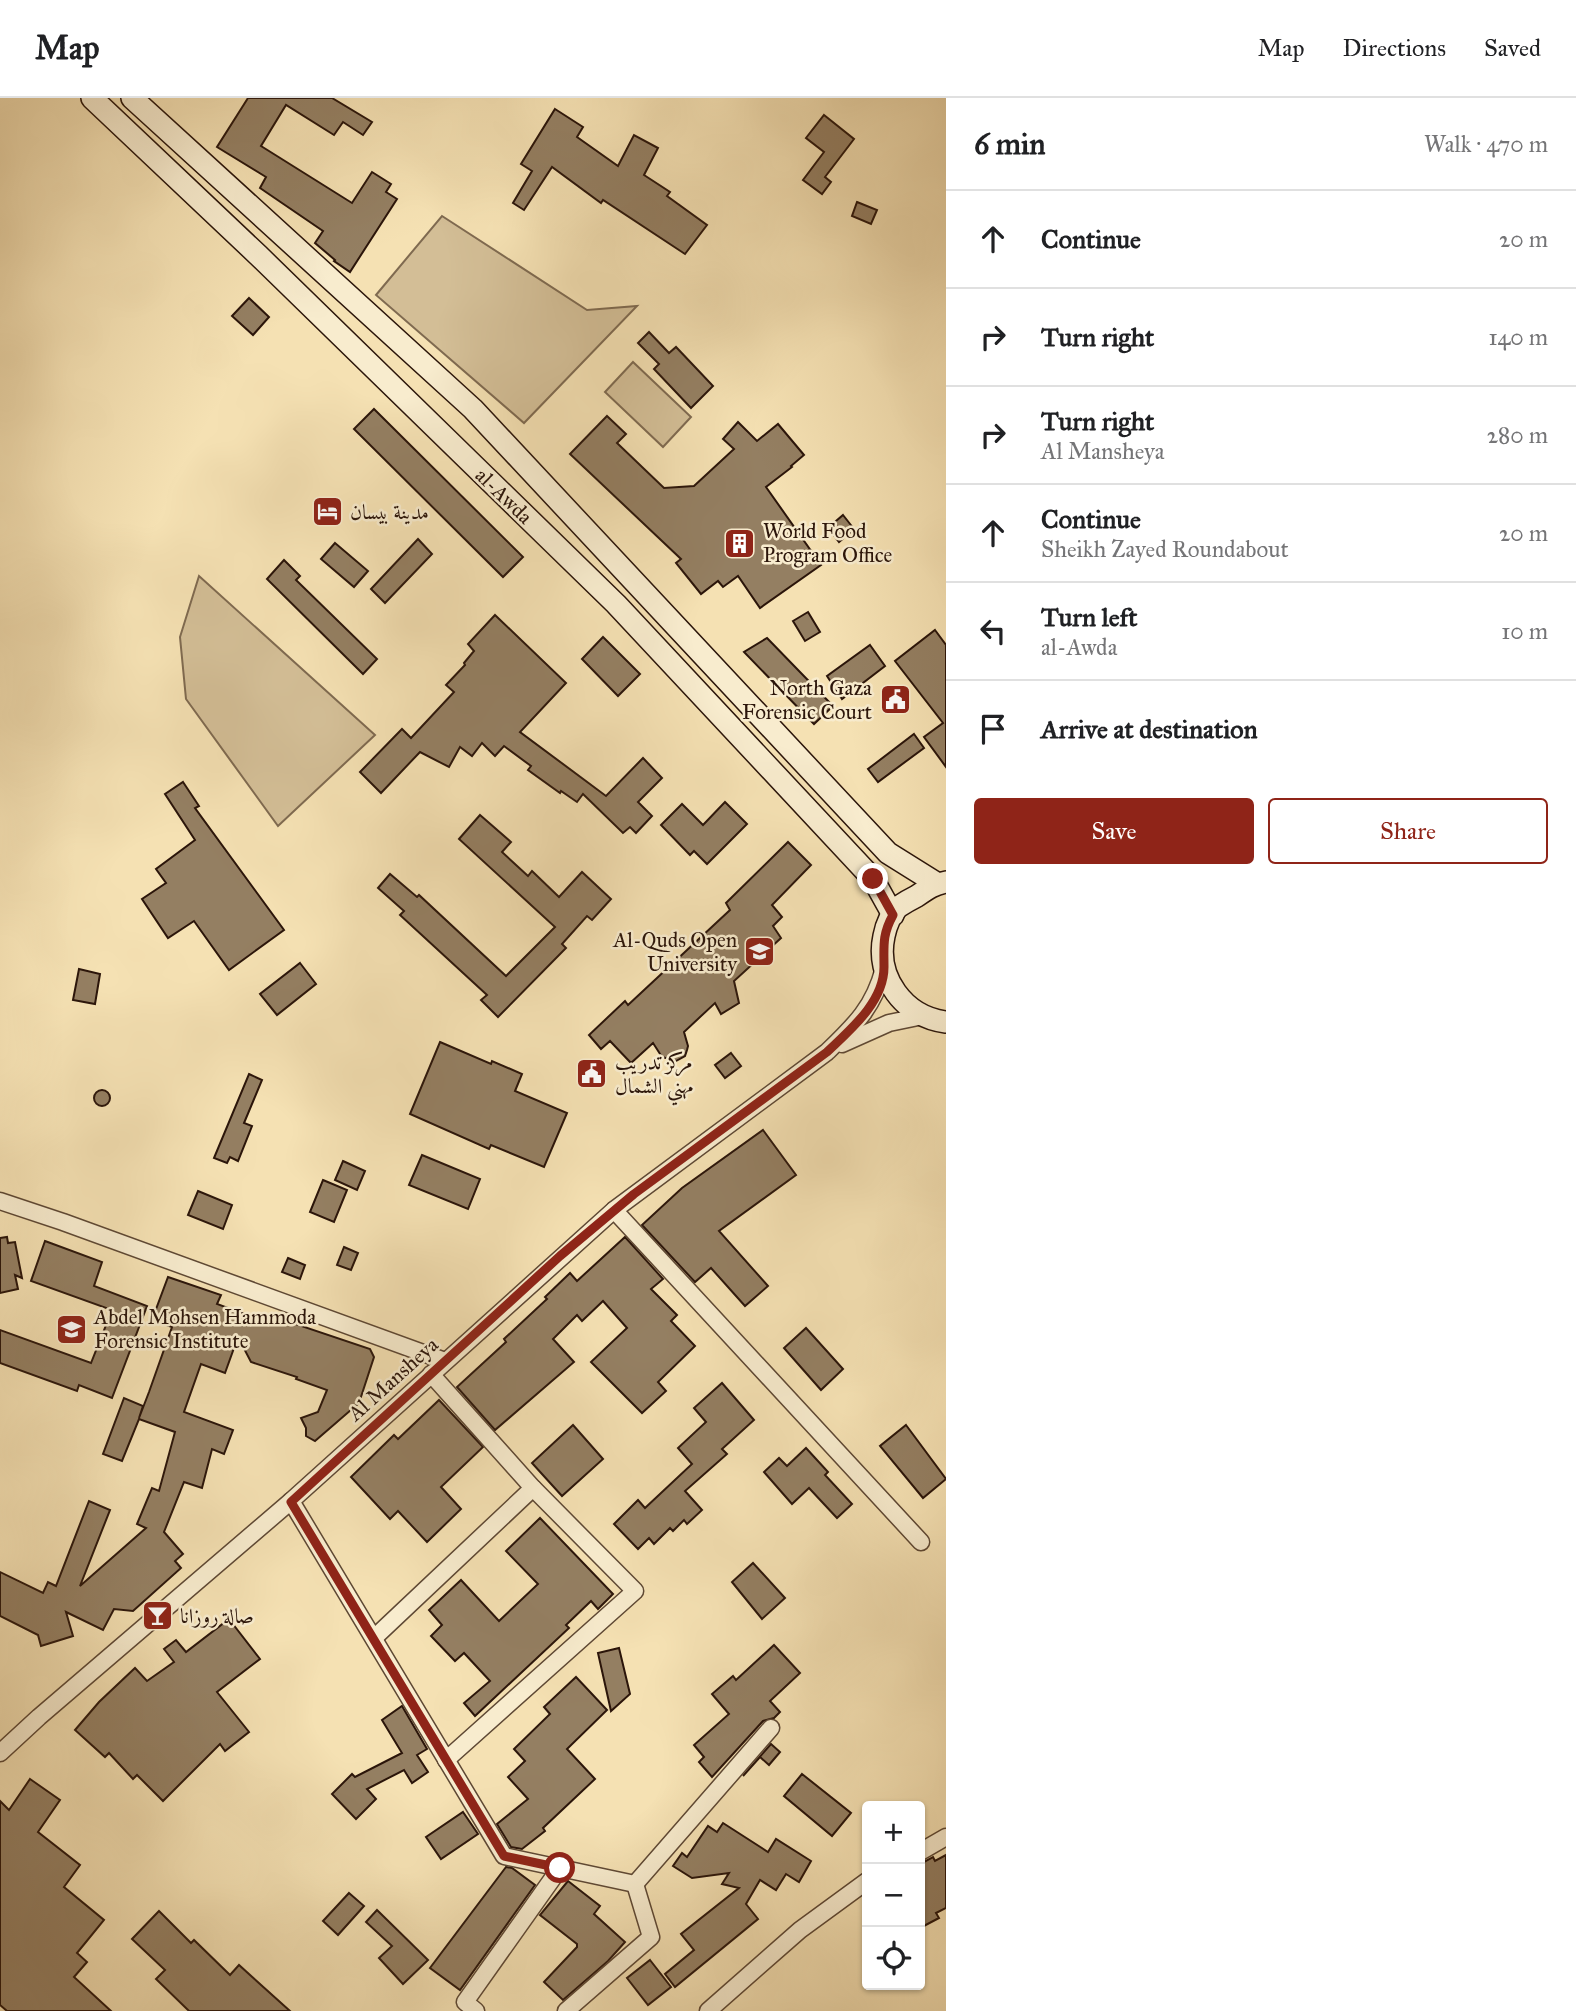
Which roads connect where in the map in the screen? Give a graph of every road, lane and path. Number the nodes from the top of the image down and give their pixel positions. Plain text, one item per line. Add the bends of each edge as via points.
1 (92, 98) edge
2 (132, 98) edge
3 (152, 106) edge
4 (941, 883) edge
5 (893, 915) junction
6 (884, 968) junction
7 (923, 1016) junction
8 (946, 1022) edge
9 (827, 1052) junction
10 (0, 1201) edge
11 (614, 1210) junction
12 (445, 1361) junction
13 (431, 1374) junction
14 (533, 1488) junction
15 (291, 1502) junction
16 (921, 1542) dead end
17 (374, 1637) junction
18 (771, 1728) dead end
19 (0, 1753) edge
20 (446, 1760) junction
21 (946, 1837) edge
22 (925, 1849) edge
23 (560, 1868) junction
24 (635, 1884) junction
25 (862, 1885) edge
26 (475, 2011) edge
27 (566, 2011) edge
28 (708, 2011) edge

1 - 5 main road, al-Awda via 615,604 873,879
2 - 3 main road, al-Awda
3 - 4 main road, al-Awda via 473,409 888,853
4 - 5 main road via 898,907
5 - 6 main road via 883,941
6 - 7 main road via 899,998
6 - 9 street, Al Mansheya via 870,1005
7 - 8 main road
7 - 9 street, Al Mansheya via 878,1027
9 - 11 street, Al Mansheya
10 - 12 street
11 - 12 street, Al Mansheya
11 - 16 street
12 - 13 street, Al Mansheya
13 - 14 street
13 - 15 street, Al Mansheya
14 - 17 street
14 - 20 street via 635,1591
15 - 17 street
15 - 19 street, Al Mansheya
17 - 20 street
18 - 24 street
20 - 23 street via 504,1856
21 - 22 street
23 - 24 street
23 - 26 street via 465,2003
24 - 27 street via 651,1937
25 - 28 street via 800,1930

